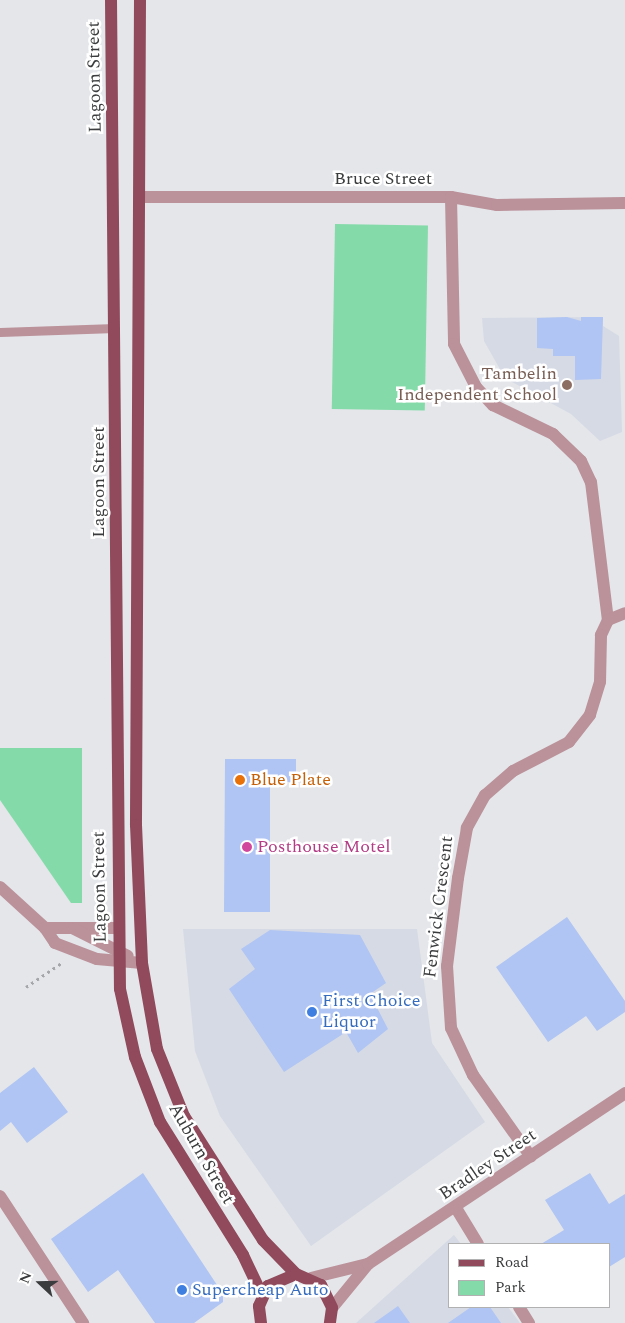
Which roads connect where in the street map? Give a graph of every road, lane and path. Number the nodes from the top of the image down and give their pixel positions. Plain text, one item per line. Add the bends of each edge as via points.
1 (111, 0) edge
2 (120, 0) edge
3 (140, 0) edge
4 (112, 47) junction
5 (140, 197) junction
6 (451, 197) junction
7 (625, 203) edge
8 (115, 328) junction
9 (0, 332) edge
10 (625, 613) edge
11 (608, 620) junction
12 (0, 887) edge
13 (45, 928) junction
14 (117, 928) junction
15 (74, 929) junction
16 (118, 957) junction
17 (142, 963) junction
18 (625, 1093) edge
19 (531, 1157) junction
20 (0, 1196) edge
21 (456, 1208) junction
22 (477, 1243) edge
23 (368, 1264) junction
24 (296, 1274) junction
25 (311, 1278) junction
26 (262, 1295) junction
27 (332, 1308) junction
28 (520, 1308) edge
29 (258, 1321) edge
30 (83, 1323) edge
31 (330, 1323) edge
32 (529, 1323) edge

1 - 4 main road, Lagoon Street
2 - 4 main road
3 - 5 main road, Lagoon Street
4 - 8 main road, Lagoon Street
5 - 6 street, Bruce Street
5 - 17 main road, Lagoon Street via 136,825
6 - 7 street, Bruce Street via 497,205
6 - 11 street, Fenwick Crescent via 452,320 462,365 493,405 553,434 570,446 581,461 591,482
8 - 9 lane
8 - 14 main road, Lagoon Street
10 - 11 street
11 - 19 street, Fenwick Crescent via 601,635 600,682 590,715 569,742 513,771 485,795 467,828 459,870 447,966 451,1028 473,1076
12 - 13 street
13 - 15 street
13 - 16 street via 55,943 66,948
14 - 15 street
14 - 16 main road, Lagoon Street
15 - 16 street
16 - 17 street
16 - 26 main road, Auburn Street via 126,1025 150,1099 177,1154 243,1255
17 - 24 main road, Auburn Street via 157,1048 184,1116 263,1240
18 - 19 street, Bradley Street
19 - 21 street, Bradley Street
20 - 30 street
21 - 22 street
21 - 23 street, Bradley Street
23 - 25 street, Bradley Street
23 - 27 street, Bradley Street
24 - 25 main road
24 - 26 main road via 276,1280
25 - 27 main road via 321,1285
26 - 29 main road
27 - 31 main road
28 - 32 street

